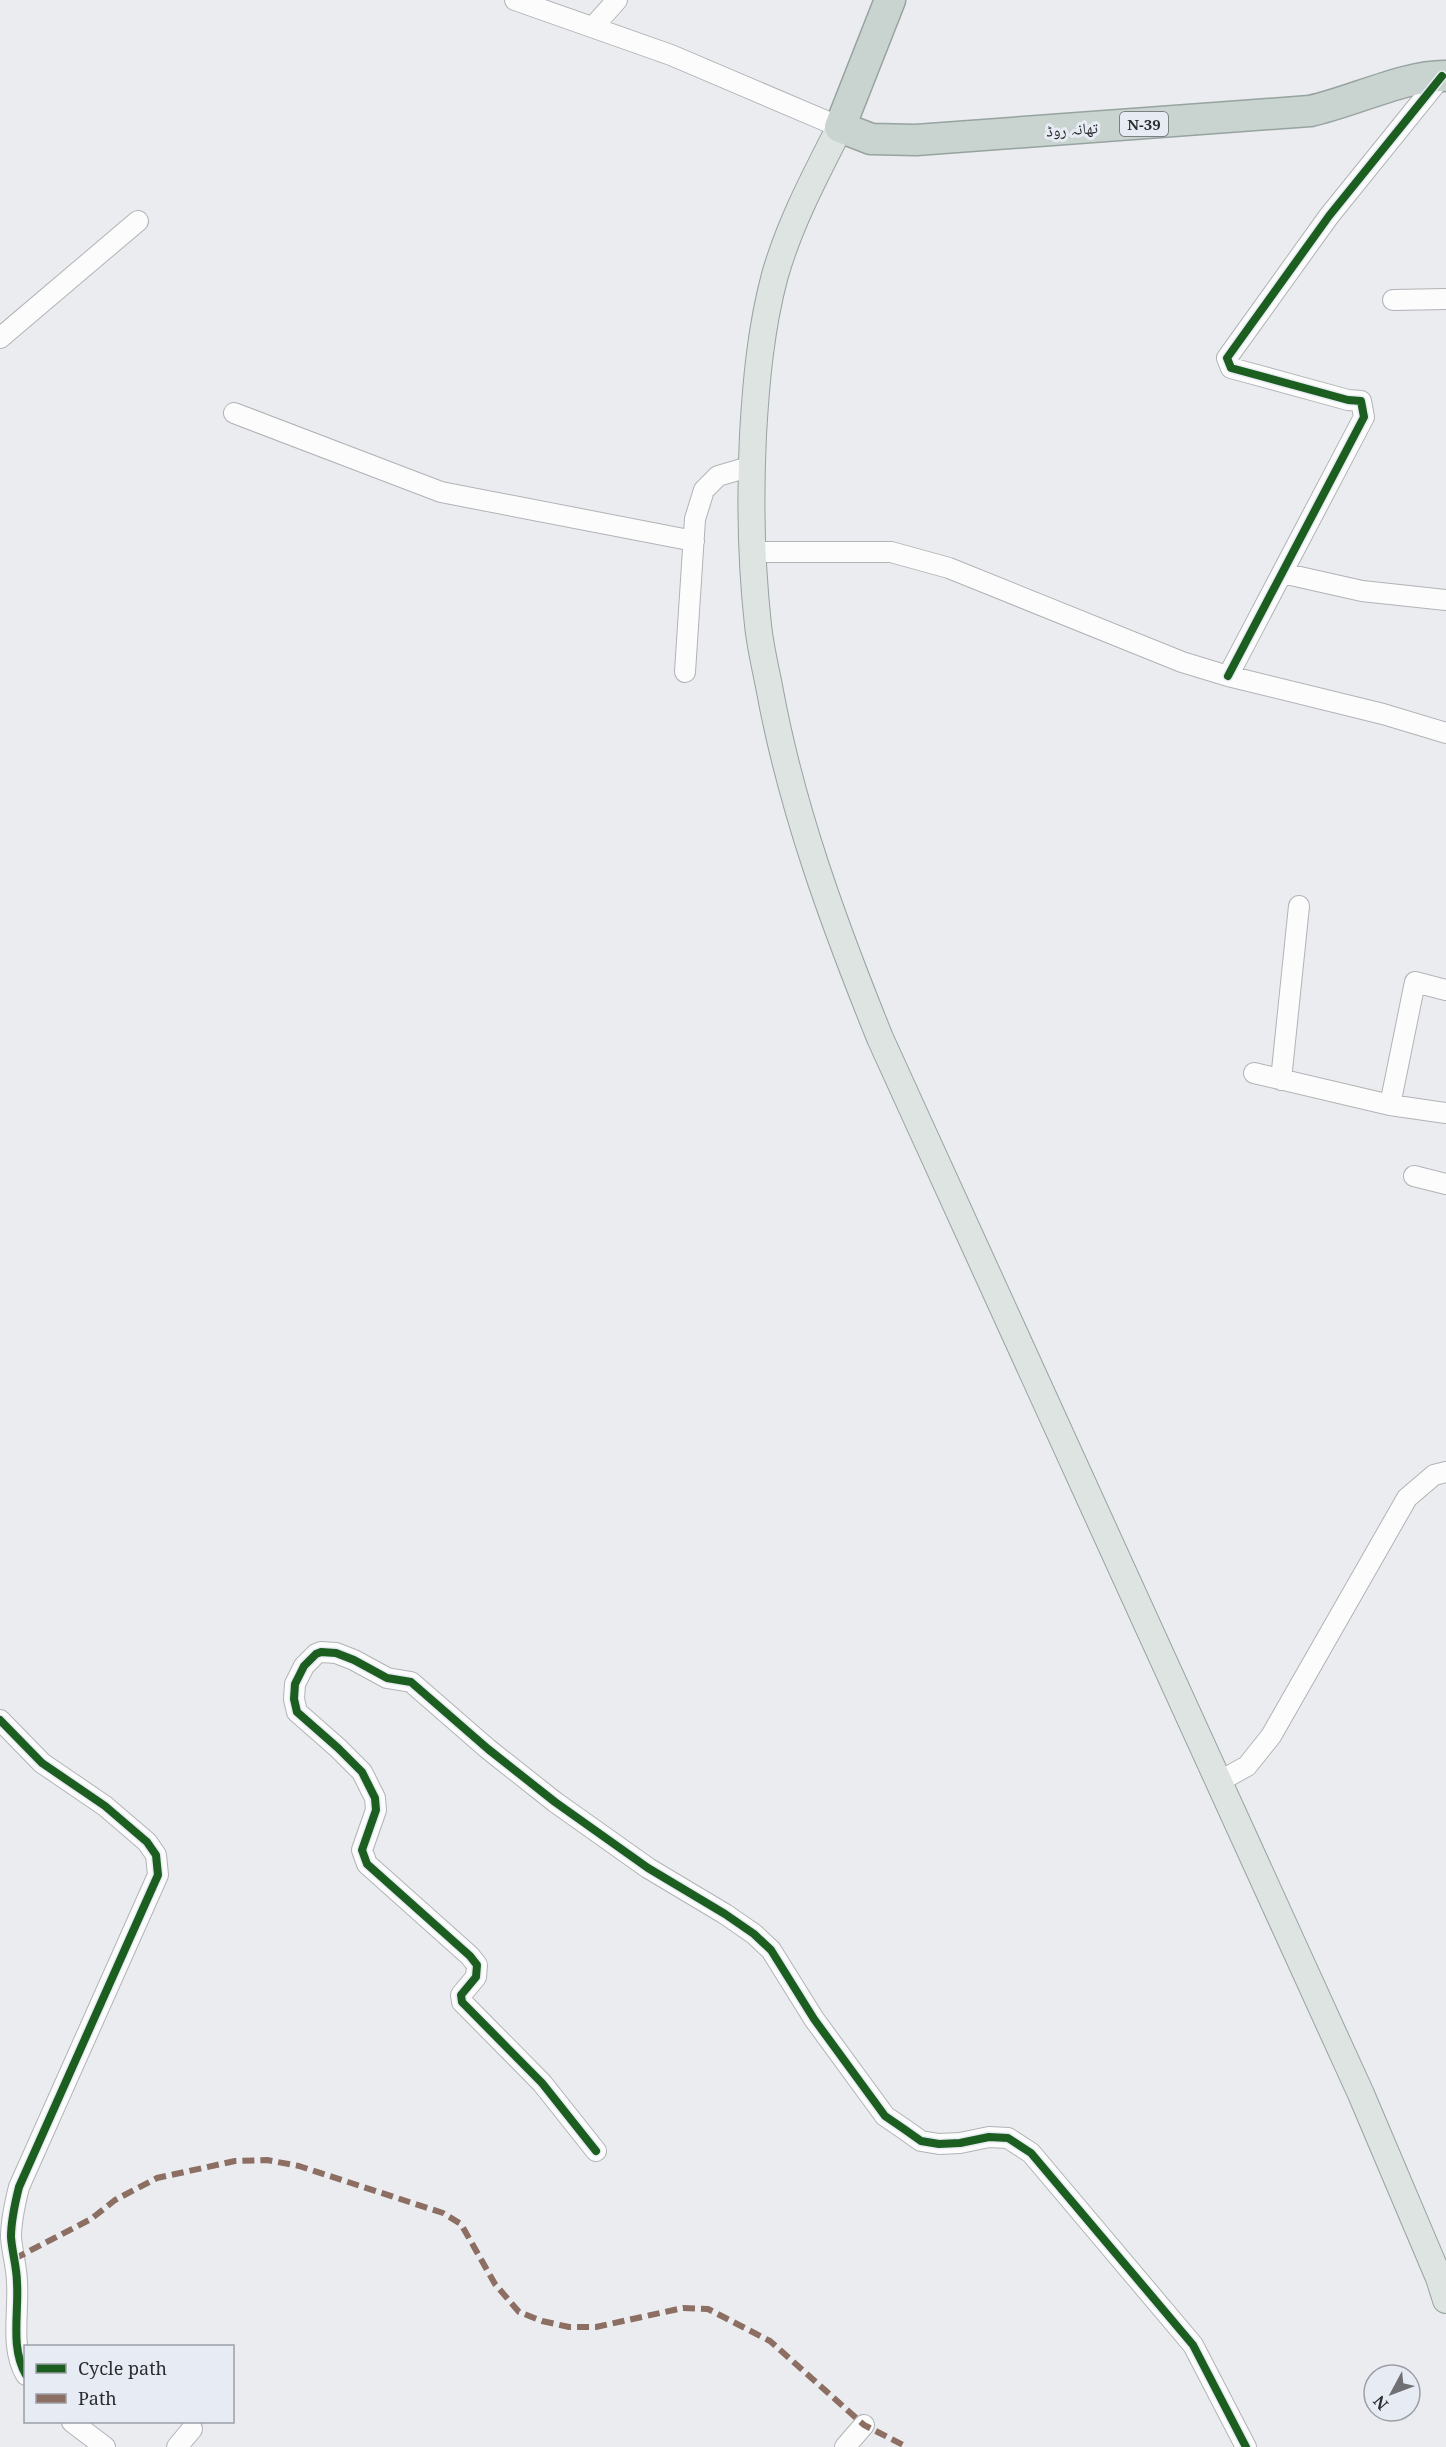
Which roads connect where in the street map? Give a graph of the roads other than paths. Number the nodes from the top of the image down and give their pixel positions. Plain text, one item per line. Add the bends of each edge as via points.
1 (515, 0) edge
2 (617, 0) edge
3 (890, 0) edge
4 (592, 27) junction
5 (1444, 76) edge
6 (840, 128) junction
7 (138, 221) dead end
8 (1446, 299) edge
9 (1393, 300) dead end
10 (0, 338) edge
11 (234, 413) dead end
12 (752, 466) junction
13 (694, 541) junction
14 (752, 552) junction
15 (1282, 573) junction
16 (1446, 600) edge
17 (685, 672) dead end
18 (1228, 676) junction
19 (1446, 733) edge
20 (1299, 906) dead end
21 (1446, 990) edge
22 (1254, 1073) dead end
23 (1281, 1080) junction
24 (1390, 1105) junction
25 (1446, 1113) edge
26 (1414, 1176) dead end
27 (1446, 1184) edge
28 (1446, 1473) edge
29 (0, 1720) edge
30 (1220, 1781) junction
31 (596, 2151) dead end
32 (1446, 2300) edge
33 (24, 2369) edge
34 (75, 2423) edge
35 (864, 2425) dead end
36 (192, 2428) dead end
37 (105, 2447) edge
38 (177, 2447) edge
39 (845, 2447) edge
40 (1246, 2447) edge

1 - 4 street
2 - 4 street
3 - 6 highway
4 - 6 street via 671,55
5 - 6 highway, تھانہ روڈ / N-39 via 1408,81 1310,111 916,140 871,139
5 - 15 street via 1329,216 1227,358 1231,368 1361,401 1364,417
6 - 12 main road via 796,214 775,276 760,350
7 - 10 street
8 - 9 street
11 - 13 street via 441,492
12 - 13 street via 718,476 704,490 695,519
12 - 14 main road
13 - 17 street
14 - 18 street via 891,552 949,568 1182,662
14 - 30 main road via 758,627 776,728 795,803 836,930 880,1038
15 - 16 street via 1362,591
15 - 18 street
18 - 19 street
20 - 23 street
21 - 24 street via 1415,982
22 - 23 street
23 - 24 street
24 - 25 street
26 - 27 street
28 - 30 street via 1434,1475 1407,1498 1271,1736 1247,1766
29 - 33 street via 42,1763 105,1806 147,1842 156,1856 158,1875 19,2187 11,2237 17,2283 16,2331
30 - 32 main road via 1361,2094
31 - 40 street via 542,2083 462,2002 461,1995 476,1977 477,1965 470,1956 367,1864 362,1850 376,1810 375,1798 362,1772 297,1713 296,1684 316,1654 336,1653 387,1677 411,1682 555,1802 648,1868 754,1934 771,1950 814,2019 885,2116 921,2141 939,2144 1008,2138 1031,2153 1193,2345
34 - 37 street
35 - 39 street
36 - 38 street

